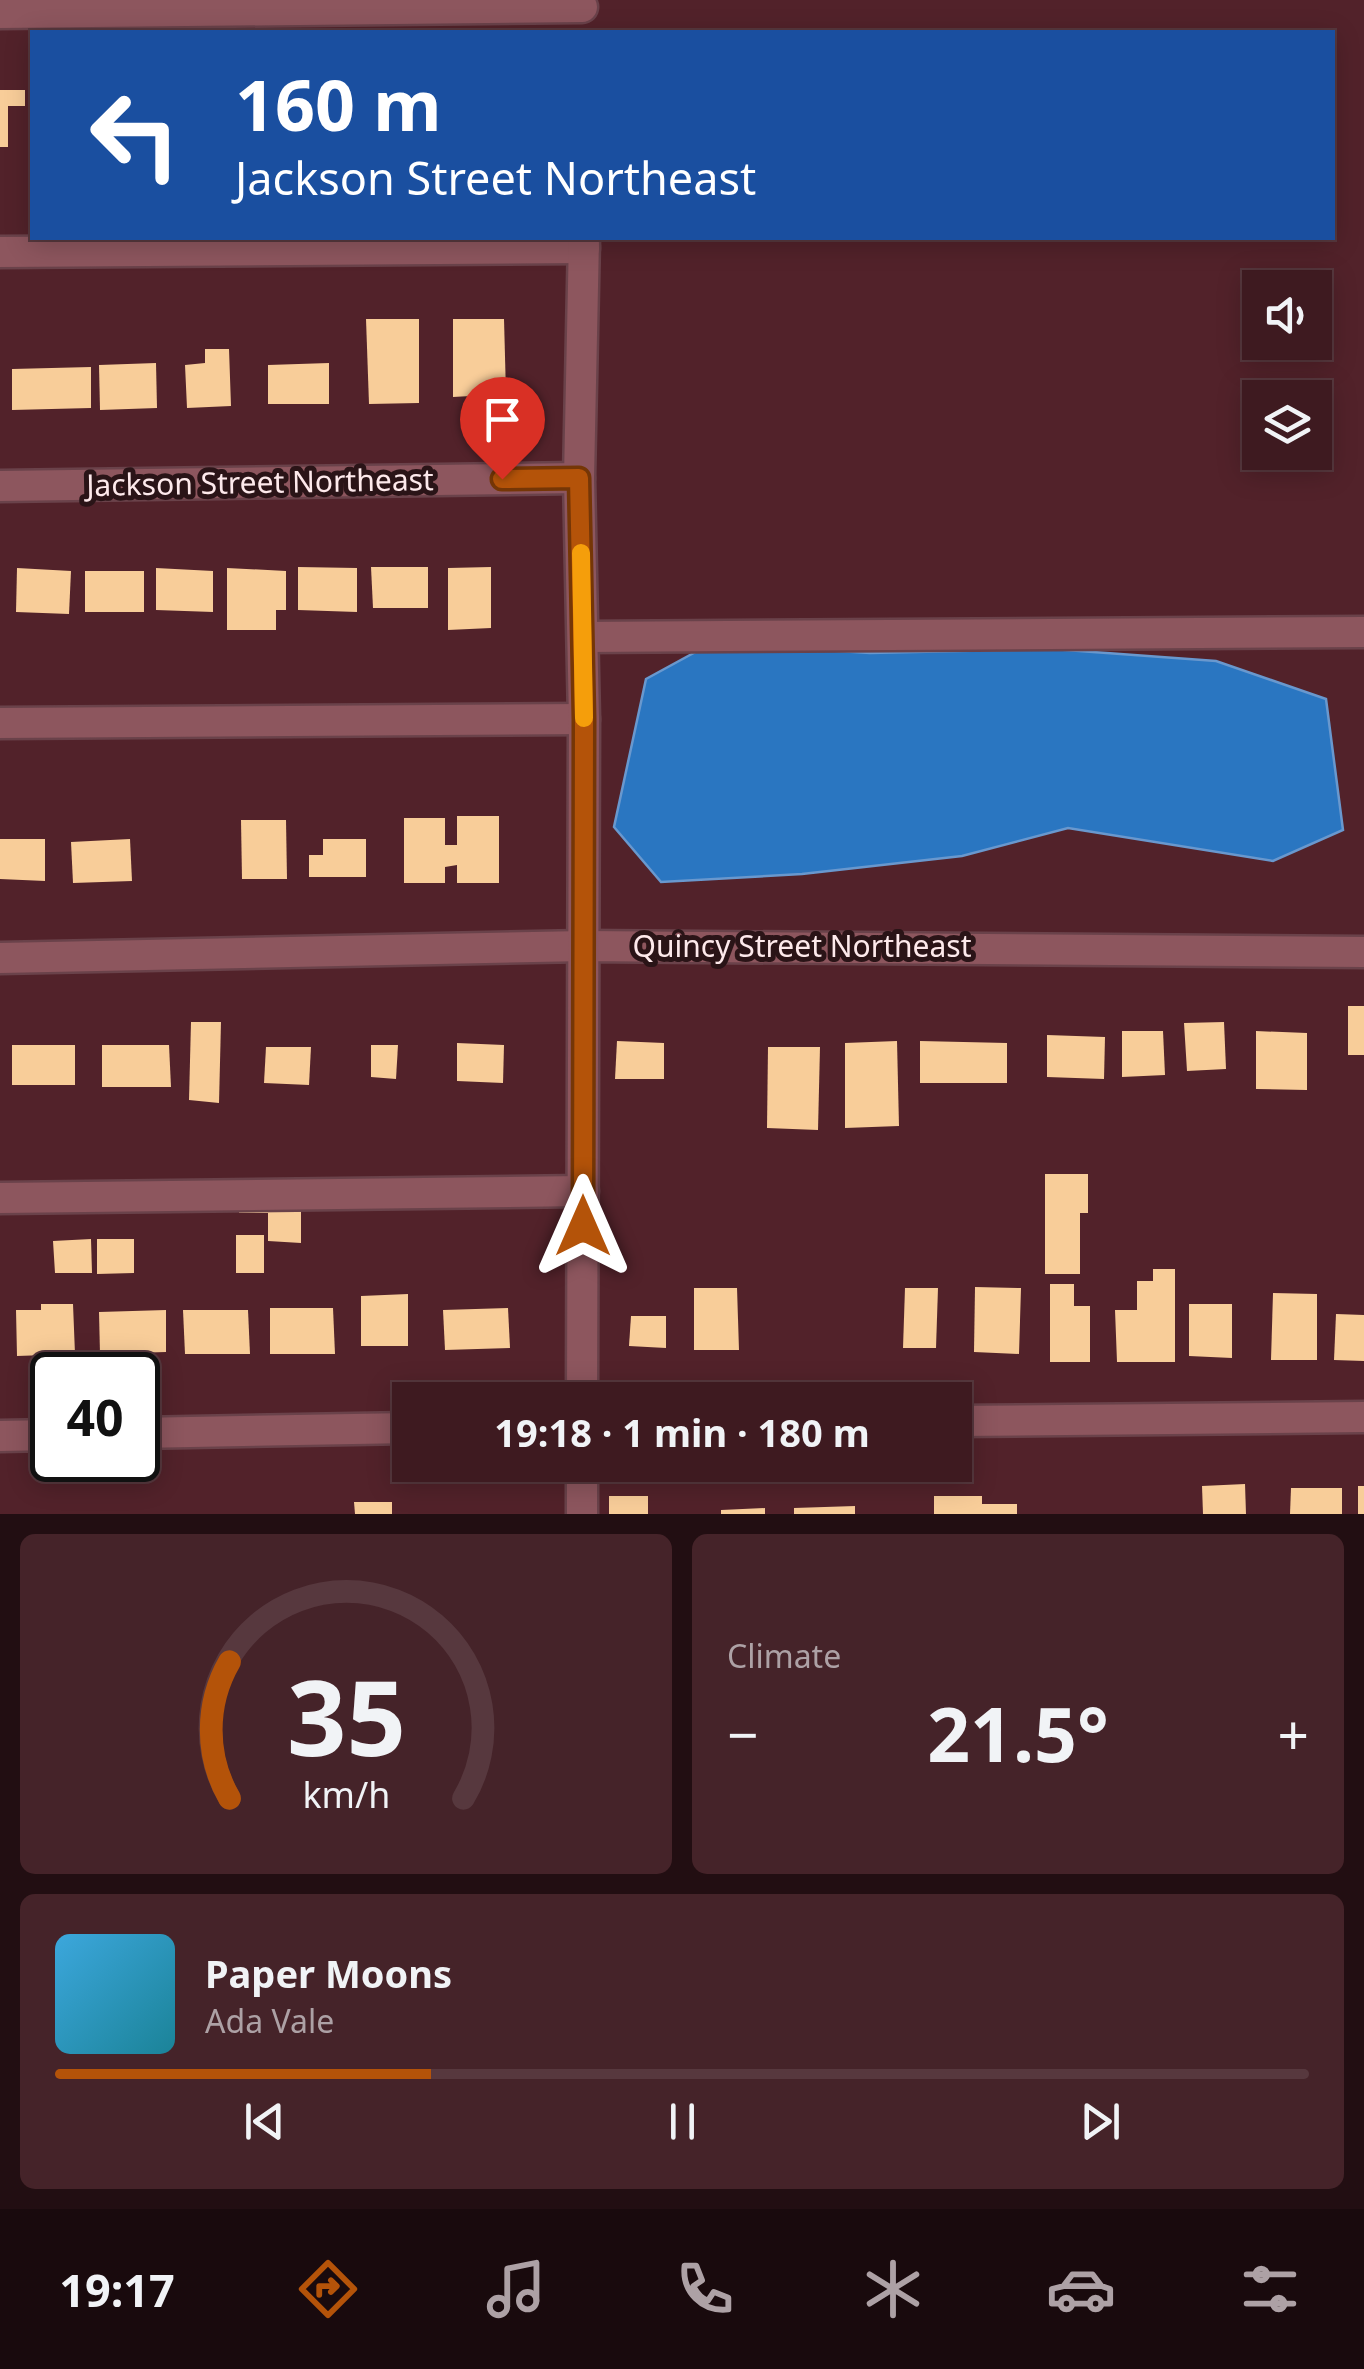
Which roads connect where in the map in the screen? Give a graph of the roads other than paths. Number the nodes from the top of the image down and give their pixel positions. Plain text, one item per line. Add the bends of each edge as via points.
1 (0, 13) edge
2 (582, 13) edge
3 (584, 243) edge
4 (0, 252) edge
5 (579, 478) junction
6 (0, 486) edge
7 (1364, 632) edge
8 (583, 637) junction
9 (584, 719) junction
10 (0, 723) edge
11 (584, 946) junction
12 (1364, 952) edge
13 (0, 958) edge
14 (583, 1192) junction
15 (0, 1198) edge
16 (582, 1382) edge
17 (1364, 1416) edge
18 (972, 1421) edge
19 (392, 1428) edge
20 (160, 1433) edge
21 (30, 1435) edge
22 (0, 1436) edge
23 (582, 1482) edge
24 (582, 1514) edge

1 - 2 street
3 - 4 street
3 - 5 street
5 - 6 street, Jackson Street Northeast
5 - 8 street
7 - 8 street
8 - 9 street
9 - 10 street
9 - 11 street
11 - 12 street, Quincy Street Northeast
11 - 13 street, Quincy Street Northeast
11 - 14 street
14 - 15 street
14 - 16 street
17 - 18 street
19 - 20 street
21 - 22 street
23 - 24 street

